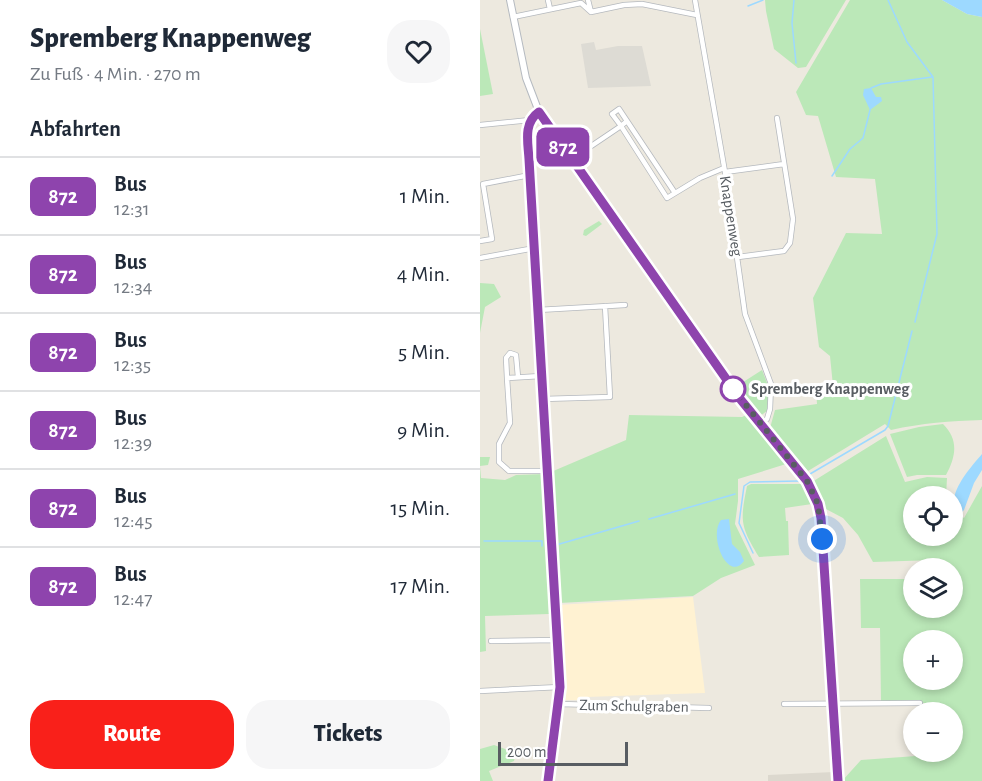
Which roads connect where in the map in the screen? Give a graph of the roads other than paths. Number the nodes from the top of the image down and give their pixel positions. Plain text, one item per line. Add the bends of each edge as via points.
1 (510, 0) edge
2 (548, 0) edge
3 (588, 0) edge
4 (695, 0) edge
5 (550, 9) junction
6 (591, 12) junction
7 (697, 15) junction
8 (513, 17) junction
9 (539, 112) junction
10 (777, 118) dead end
11 (530, 120) junction
12 (627, 121) junction
13 (480, 125) edge
14 (621, 126) junction
15 (646, 147) junction
16 (639, 152) junction
17 (572, 159) junction
18 (784, 164) junction
19 (725, 170) junction
20 (530, 175) junction
21 (667, 181) junction
22 (482, 184) edge
23 (660, 185) junction
24 (675, 193) junction
25 (480, 241) edge
26 (535, 248) junction
27 (738, 257) junction
28 (480, 258) edge
29 (625, 305) dead end
30 (605, 306) junction
31 (538, 310) junction
32 (542, 376) junction
33 (507, 378) junction
34 (518, 378) junction
35 (543, 399) junction
36 (761, 425) junction
37 (548, 471) junction
38 (557, 640) junction
39 (490, 641) dead end
40 (560, 687) junction
41 (480, 691) edge
42 (903, 703) edge
43 (559, 704) junction
44 (784, 704) dead end
45 (833, 704) junction
46 (709, 708) dead end
47 (548, 781) edge
48 (838, 781) edge

1 - 8 main road
2 - 5 street
3 - 6 street
4 - 7 street, Knappenweg
5 - 6 street via 581,3
5 - 8 street
6 - 7 street via 642,4
7 - 19 street, Knappenweg
8 - 9 main road via 530,93
9 - 11 street
9 - 17 main road
10 - 18 street
11 - 13 street
11 - 20 street
12 - 14 street
12 - 14 street via 619,109 612,114
12 - 15 street
14 - 16 street
14 - 17 street
15 - 16 street
15 - 21 street
16 - 23 street
17 - 36 main road
18 - 19 street
18 - 27 street via 793,219 790,243 784,251
19 - 24 street via 699,178
19 - 27 street, Knappenweg
20 - 22 street
20 - 26 street
21 - 23 street
21 - 24 street
22 - 25 street via 492,239
23 - 24 street via 667,198
26 - 28 street
26 - 31 street
27 - 36 street, Knappenweg via 745,314 772,392 769,415
29 - 30 street
30 - 31 street
30 - 35 street via 610,397
31 - 32 street
32 - 34 street
32 - 35 street
33 - 34 street
33 - 34 street via 506,358 510,353 516,355
33 - 37 street via 510,423 499,444 499,462 509,471
35 - 37 street
36 - 45 main road via 803,475 818,504
37 - 38 street
38 - 39 street
38 - 40 street
40 - 41 street
40 - 43 street
42 - 45 street
43 - 46 street, Zum Schulgraben
43 - 47 street
44 - 45 street
45 - 48 main road

